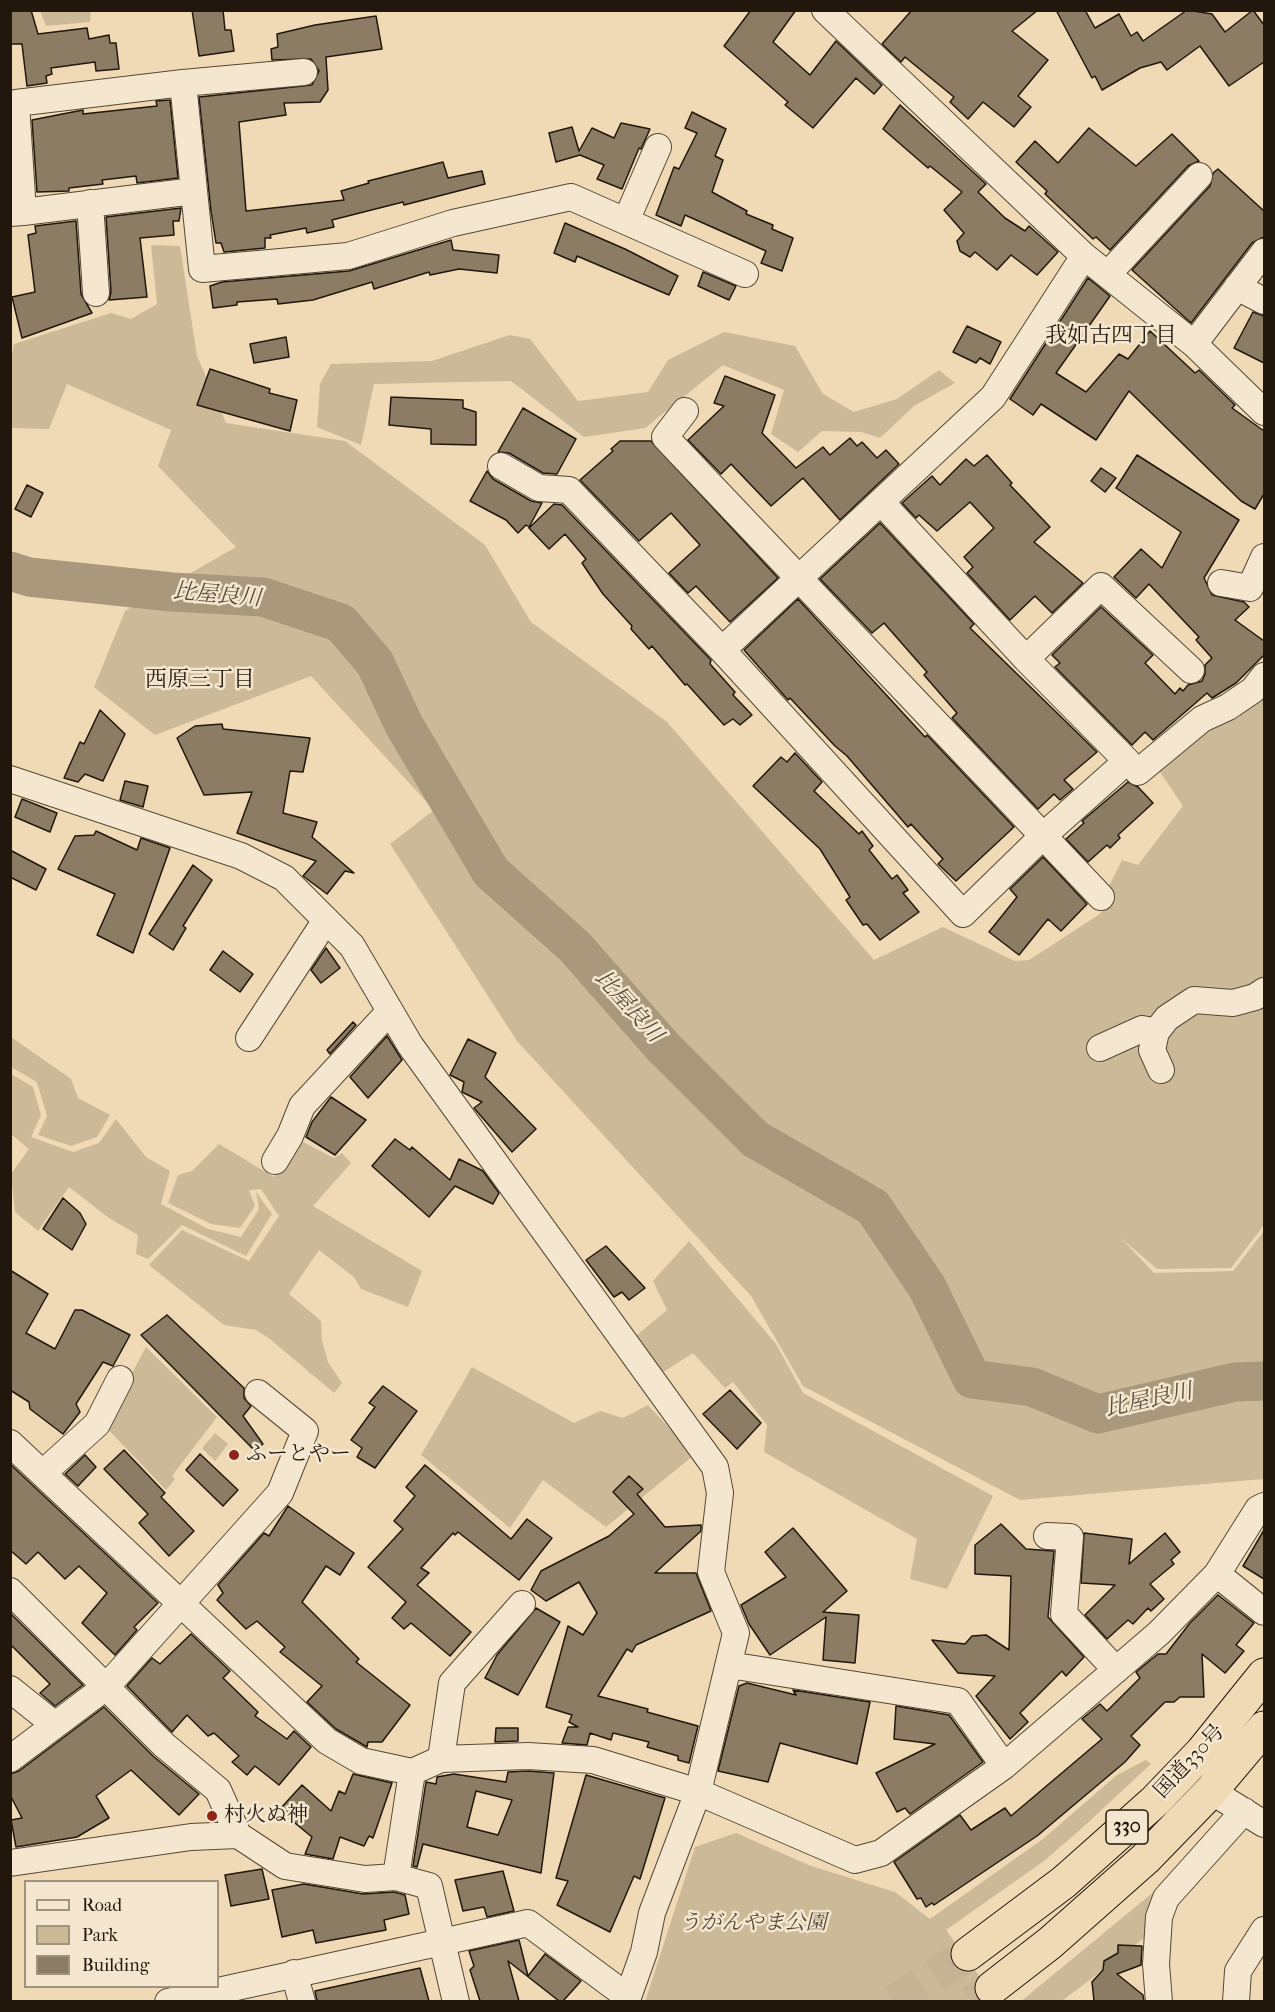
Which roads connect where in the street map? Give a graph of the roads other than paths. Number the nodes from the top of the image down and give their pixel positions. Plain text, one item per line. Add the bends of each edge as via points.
1 (842, 16) edge
2 (304, 72) dead end
3 (183, 83) junction
4 (658, 147) dead end
5 (1199, 176) dead end
6 (194, 191) junction
7 (90, 203) junction
8 (17, 212) edge
9 (626, 221) junction
10 (1264, 252) edge
11 (1084, 256) junction
12 (1109, 273) junction
13 (745, 274) dead end
14 (1237, 287) junction
15 (96, 293) dead end
16 (1264, 302) edge
17 (1194, 344) junction
18 (685, 411) dead end
19 (1264, 412) edge
20 (501, 466) dead end
21 (882, 503) junction
22 (1264, 557) edge
23 (800, 578) junction
24 (1221, 583) dead end
25 (722, 650) junction
26 (1026, 659) junction
27 (1191, 670) dead end
28 (1264, 676) edge
29 (1138, 772) dead end
30 (10, 779) edge
31 (1044, 835) junction
32 (1101, 897) dead end
33 (326, 920) junction
34 (1264, 991) edge
35 (390, 1011) junction
36 (1156, 1032) junction
37 (249, 1038) dead end
38 (1100, 1048) dead end
39 (1161, 1070) dead end
40 (275, 1161) dead end
41 (120, 1379) dead end
42 (258, 1393) dead end
43 (10, 1443) edge
44 (43, 1473) junction
45 (1264, 1506) edge
46 (1047, 1536) dead end
47 (1217, 1574) junction
48 (10, 1591) edge
49 (522, 1604) dead end
50 (183, 1605) junction
51 (1264, 1612) edge
52 (729, 1665) junction
53 (1116, 1670) junction
54 (1264, 1675) edge
55 (107, 1686) junction
56 (10, 1689) edge
57 (55, 1725) junction
58 (1264, 1728) edge
59 (441, 1759) junction
60 (10, 1760) edge
61 (1004, 1767) junction
62 (412, 1772) junction
63 (1212, 1791) junction
64 (698, 1792) junction
65 (1254, 1818) edge
66 (238, 1835) junction
67 (14, 1857) edge
68 (396, 1878) junction
69 (1264, 1930) edge
70 (441, 1942) junction
71 (968, 1954) tunnel mouth
72 (294, 1973) junction
73 (992, 1988) tunnel mouth
74 (629, 1999) edge
75 (168, 2001) edge
76 (302, 2001) edge
77 (456, 2001) edge
78 (1159, 2001) edge
79 (1236, 2001) edge

1 - 11 street
2 - 3 street
3 - 6 street
3 - 8 street via 16,103
4 - 9 street
5 - 12 street
6 - 7 street
6 - 9 street via 202,269 348,256 453,223 571,197
7 - 8 street
7 - 15 street
9 - 13 street
10 - 14 street
11 - 12 street
11 - 21 street via 993,397
12 - 17 street
14 - 16 street
14 - 17 street
17 - 19 street
18 - 23 street via 664,437
20 - 25 street via 538,488 569,490
21 - 23 street
21 - 26 street
22 - 24 street via 1250,588
23 - 25 street
23 - 31 street
25 - 31 street via 963,914
26 - 27 street via 1101,586
26 - 31 street via 1127,761
28 - 29 street via 1253,690 1202,719
30 - 33 street via 241,856 284,878
31 - 32 street
33 - 35 street via 351,946
33 - 37 street
34 - 36 street via 1233,1003 1194,1000 1167,1018
35 - 40 street via 302,1106
35 - 52 street via 542,1231 715,1467 720,1493 711,1572 736,1633
36 - 38 street via 1142,1029
36 - 39 street via 1152,1050
41 - 44 street via 97,1424
42 - 50 street via 305,1431 280,1493
43 - 44 street
44 - 50 street
45 - 47 street via 1258,1509
46 - 53 street via 1070,1537 1064,1614
47 - 51 street
47 - 53 street
48 - 55 street
49 - 59 street via 452,1683
50 - 55 street
50 - 62 street via 327,1741 360,1761
52 - 61 street via 958,1701
52 - 64 street
53 - 61 street
54 - 71 highway, 国道330号 / 330 via 1202,1752 1139,1816 1064,1882
55 - 57 street
55 - 66 street via 164,1745 218,1790
56 - 57 street
57 - 60 street
58 - 63 highway, 国道330号 / 330
59 - 62 street
59 - 64 street via 528,1756 593,1760
61 - 64 street via 881,1853 855,1860
62 - 68 street
63 - 65 street
63 - 73 highway, 国道330号 / 330 via 1098,1902
64 - 74 street via 652,1913
65 - 78 street via 1166,1898 1159,1917
66 - 67 street
66 - 68 street via 285,1866 365,1880
68 - 70 street via 429,1886
69 - 79 street via 1238,1971
70 - 72 street
70 - 74 street via 528,1923
70 - 77 street
72 - 75 street
72 - 76 street

